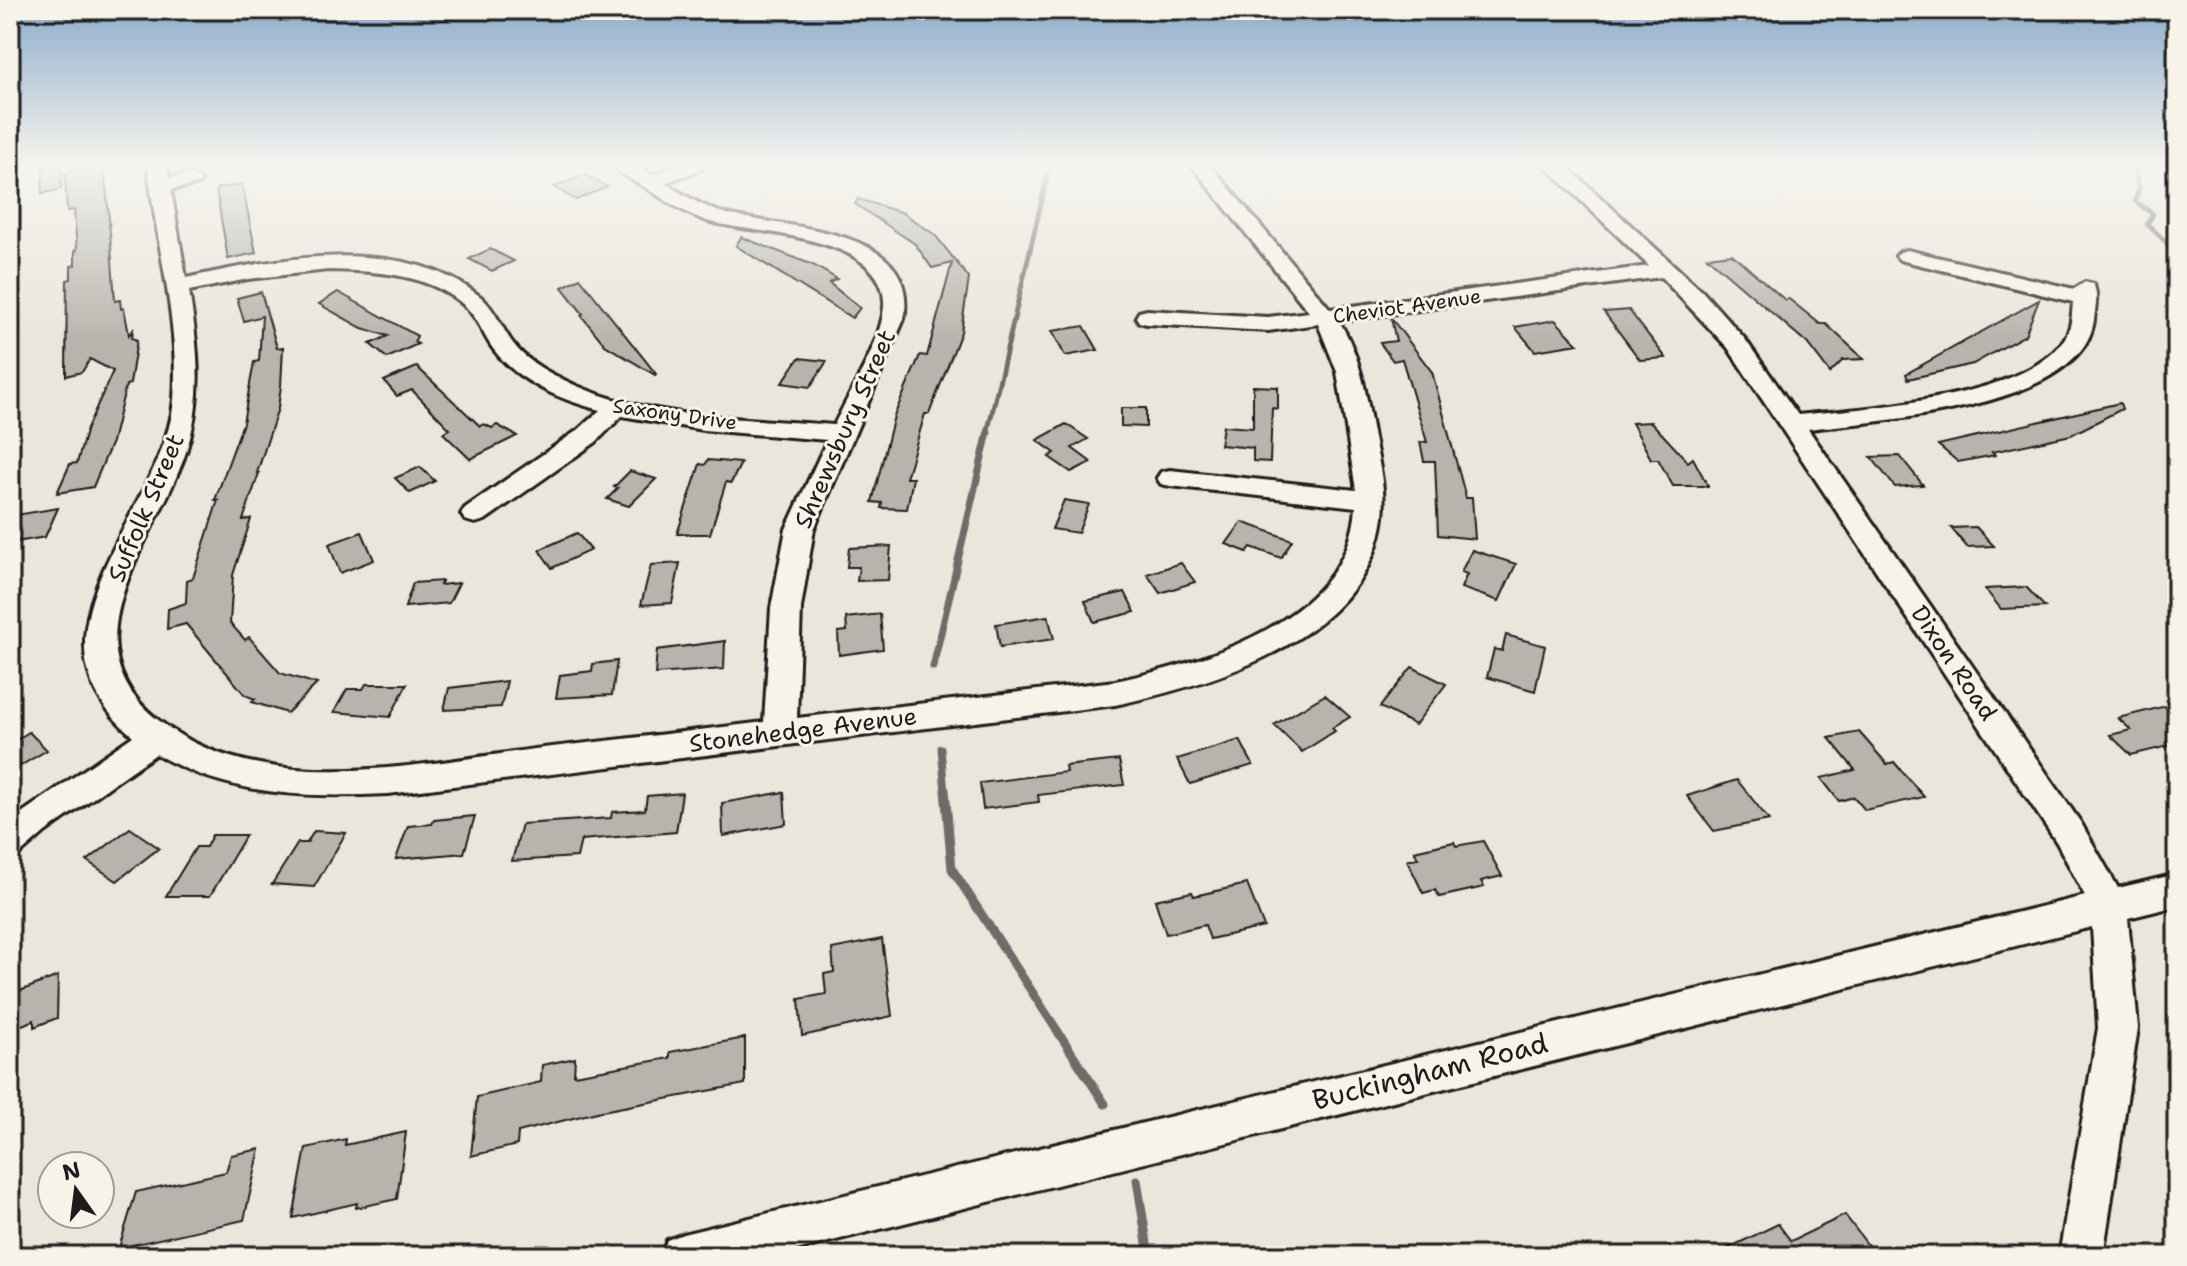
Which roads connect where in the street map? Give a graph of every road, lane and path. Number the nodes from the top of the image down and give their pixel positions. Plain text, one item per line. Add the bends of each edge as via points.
1 (167, 224) edge
2 (760, 224) edge
3 (1253, 224) edge
4 (1617, 224) edge
5 (1907, 256) dead end
6 (1666, 270) junction
7 (177, 287) junction
8 (1147, 317) dead end
9 (1325, 318) junction
10 (616, 408) junction
11 (1793, 423) junction
12 (840, 433) junction
13 (1170, 478) dead end
14 (1370, 500) junction
15 (475, 514) dead end
16 (780, 733) junction
17 (154, 738) junction
18 (10, 842) edge
19 (2177, 890) edge
20 (2109, 906) junction
21 (683, 1256) edge
22 (2081, 1256) edge

1 - 7 street, Suffolk Street
2 - 12 street, Shrewsbury Street via 830,236 863,252 894,289 895,312
3 - 9 street, Stonehedge Avenue
4 - 6 street, Dixon Road
5 - 11 street via 2085,294 2079,336 2034,378 2016,386 1974,398
6 - 9 street, Cheviot Avenue
6 - 11 street, Dixon Road via 1715,317
7 - 10 street, Saxony Drive via 297,266 375,266 423,276 475,303 525,368
7 - 17 street, Suffolk Street via 188,379 181,428 115,579 99,646 111,691
8 - 9 street, Cheviot Avenue via 1268,324
9 - 14 street, Stonehedge Avenue via 1345,357
10 - 12 street, Saxony Drive
10 - 15 street via 577,444
11 - 20 street, Dixon Road via 2069,833
12 - 16 street, Shrewsbury Street via 800,529 792,563
13 - 14 street
14 - 16 street, Stonehedge Avenue via 1365,541 1347,578 1303,620 1216,668 1115,693
16 - 17 street, Stonehedge Avenue via 332,784 279,781 204,766
17 - 18 street
19 - 20 street, Buckingham Road
20 - 21 street, Buckingham Road
20 - 22 street, Dixon Road via 2118,1028

